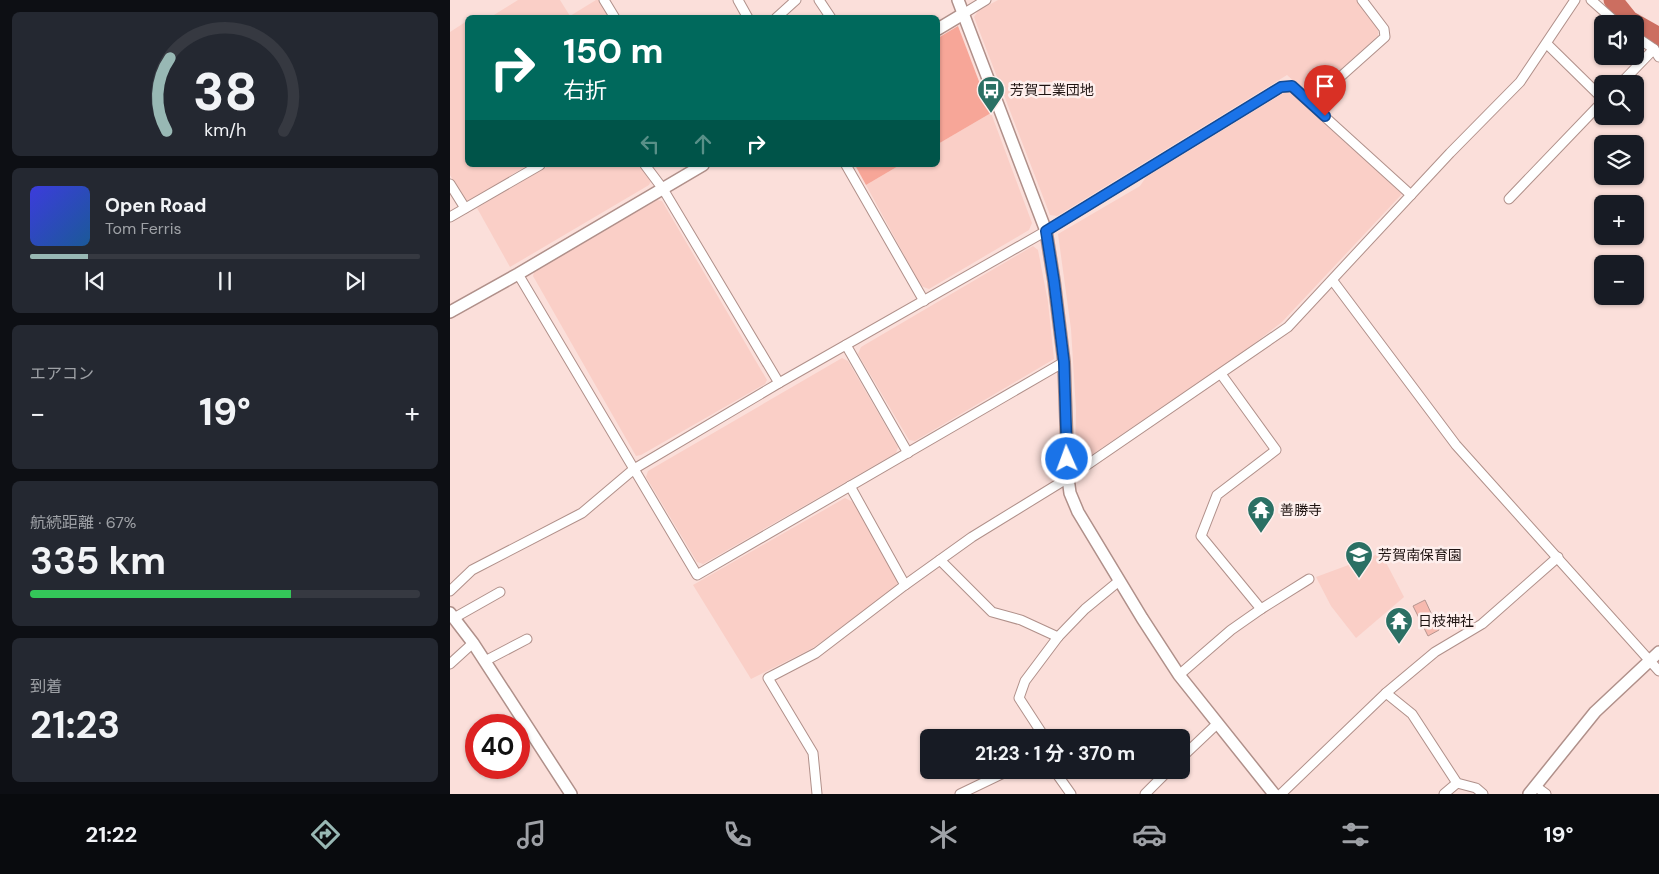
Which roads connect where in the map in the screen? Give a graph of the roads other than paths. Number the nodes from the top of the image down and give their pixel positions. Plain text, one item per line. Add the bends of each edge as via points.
1 (604, 0) edge
2 (738, 0) edge
3 (796, 0) edge
4 (819, 0) edge
5 (958, 0) edge
6 (986, 0) edge
7 (1362, 0) edge
8 (1574, 0) edge
9 (1591, 0) edge
10 (963, 14) junction
11 (613, 15) edge
12 (746, 15) edge
13 (779, 15) edge
14 (829, 15) edge
15 (1608, 15) edge
16 (940, 27) edge
17 (1644, 42) edge
18 (1547, 44) junction
19 (1654, 49) junction
20 (1659, 57) edge
21 (1629, 75) edge
22 (1594, 90) edge
23 (1311, 103) junction
24 (1594, 110) edge
25 (537, 167) edge
26 (646, 167) edge
27 (700, 167) edge
28 (847, 167) edge
29 (450, 184) edge
30 (663, 189) junction
31 (1411, 195) junction
32 (1509, 199) dead end
33 (465, 208) junction
34 (450, 218) edge
35 (1046, 231) junction
36 (518, 274) junction
37 (1333, 281) junction
38 (924, 301) junction
39 (450, 312) edge
40 (846, 345) junction
41 (1064, 362) junction
42 (1221, 374) junction
43 (778, 383) junction
44 (908, 453) junction
45 (634, 469) junction
46 (1068, 478) junction
47 (850, 486) junction
48 (1558, 557) junction
49 (940, 560) junction
50 (1309, 579) dead end
51 (1119, 581) junction
52 (905, 585) junction
53 (450, 591) edge
54 (500, 592) dead end
55 (1261, 609) junction
56 (452, 615) edge
57 (1058, 637) junction
58 (527, 639) dead end
59 (473, 643) junction
60 (1659, 652) edge
61 (485, 661) junction
62 (1650, 661) junction
63 (450, 664) edge
64 (1659, 671) edge
65 (1179, 675) junction
66 (1386, 693) junction
67 (1218, 723) junction
68 (1039, 729) edge
69 (1190, 749) edge
70 (991, 779) edge
71 (1060, 779) edge
72 (1160, 779) edge
73 (1456, 783) junction
74 (1532, 790) edge
75 (571, 794) edge
76 (817, 794) edge
77 (960, 794) edge
78 (1071, 794) edge
79 (1145, 794) edge
80 (1274, 794) edge
81 (1280, 794) edge
82 (1444, 794) edge
83 (1483, 794) edge
84 (1546, 794) edge

1 - 11 street
2 - 12 street
3 - 13 street
4 - 14 street
5 - 10 street
6 - 10 street
7 - 23 street via 1384,29 1385,37
8 - 18 street
9 - 15 street
10 - 16 street
10 - 35 street
17 - 19 street
18 - 22 street
18 - 31 street via 1520,82
19 - 20 street
19 - 21 street
23 - 31 street
23 - 35 street via 1292,86 1281,87
24 - 32 street
25 - 33 street
26 - 30 street
27 - 30 street
28 - 38 street
29 - 33 street
30 - 36 street
30 - 43 street
31 - 37 street
33 - 34 street
35 - 38 street
35 - 41 street
36 - 39 street
36 - 45 street
37 - 42 street via 1288,328
37 - 48 street via 1456,444
38 - 40 street
40 - 43 street
40 - 44 street
41 - 44 street
41 - 46 street
42 - 46 street
42 - 55 street via 1276,450 1217,495 1201,536
43 - 45 street
44 - 47 street
45 - 47 street via 697,575
45 - 53 street via 582,513 472,570
46 - 49 street
46 - 51 street via 1078,512
47 - 52 street
48 - 62 street
48 - 66 street via 1482,624 1435,652
49 - 52 street
49 - 57 street via 992,612 1021,620
50 - 55 street
51 - 57 street via 1084,608
51 - 65 street
52 - 76 street via 816,653 768,678 813,753
54 - 56 street
55 - 65 street
56 - 59 street
57 - 68 street via 1025,681 1019,698
58 - 61 street
59 - 61 street
59 - 63 street
60 - 62 street
61 - 75 street
62 - 64 street
62 - 74 street via 1595,712
65 - 67 street
66 - 73 street via 1412,714
66 - 81 street
67 - 69 street
67 - 80 street
70 - 77 street
71 - 78 street
72 - 79 street
73 - 82 street
73 - 83 street via 1476,788
74 - 84 street

